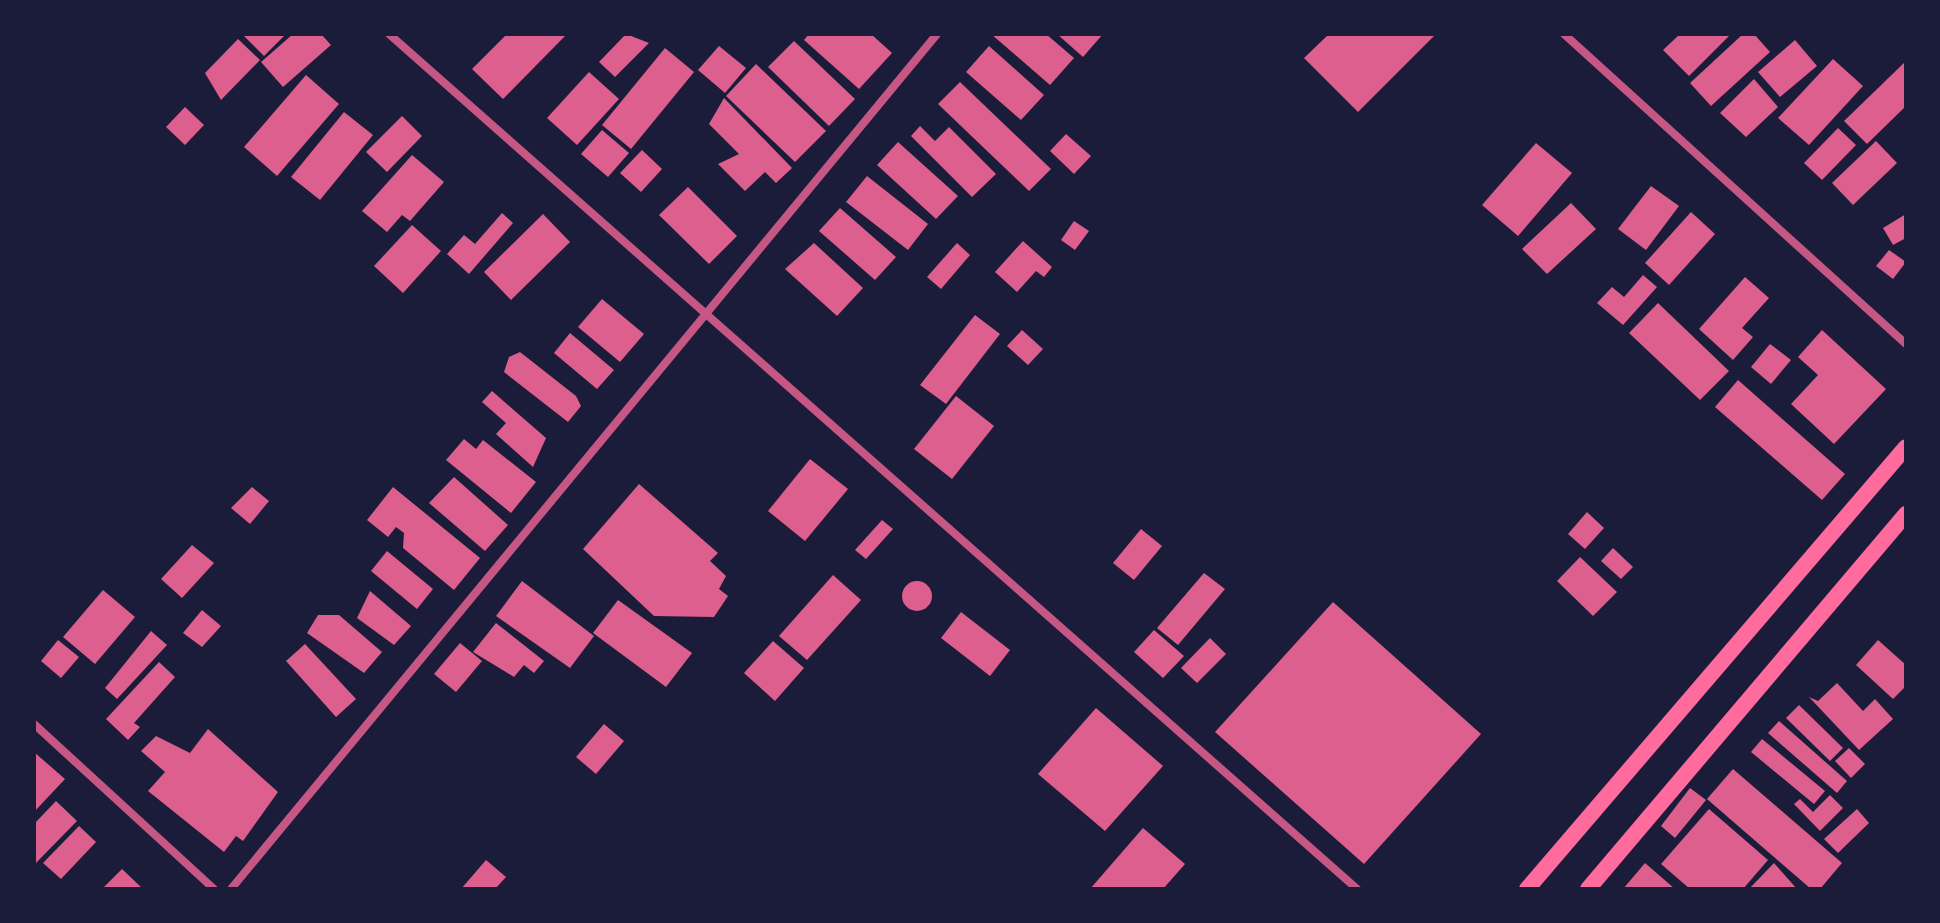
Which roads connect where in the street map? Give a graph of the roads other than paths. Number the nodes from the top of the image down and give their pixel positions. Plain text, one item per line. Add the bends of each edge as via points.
1 (389, 34) edge
2 (937, 34) edge
3 (1564, 34) edge
4 (705, 306) junction
5 (1906, 344) edge
6 (1906, 447) edge
7 (1906, 514) edge
8 (34, 724) edge
9 (214, 889) edge
10 (231, 889) edge
11 (1357, 889) edge
12 (1527, 889) edge
13 (1588, 889) edge

1 - 4 street
2 - 4 street
3 - 5 street
4 - 10 street
4 - 11 street
6 - 12 main road
7 - 13 main road
8 - 9 street

